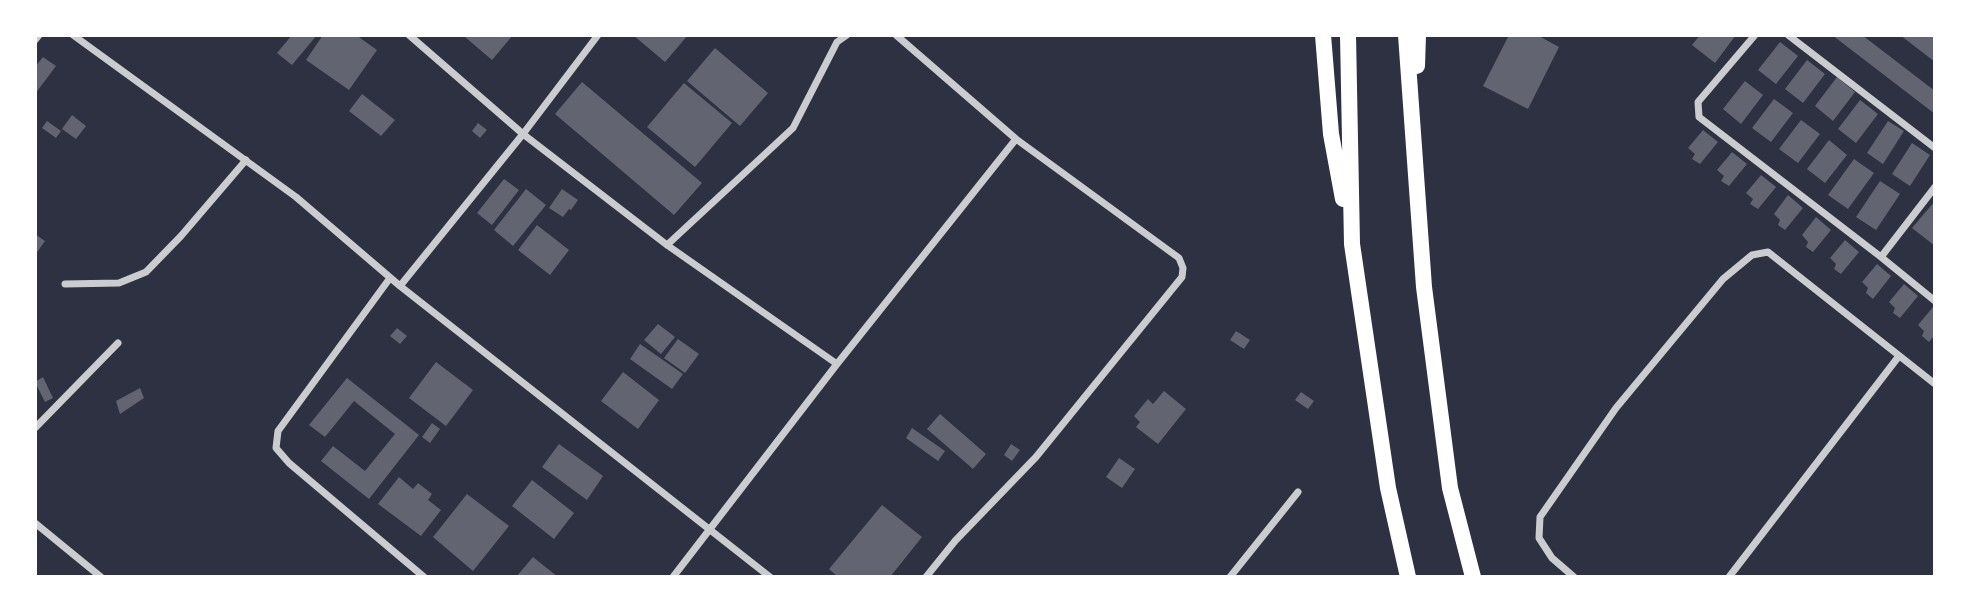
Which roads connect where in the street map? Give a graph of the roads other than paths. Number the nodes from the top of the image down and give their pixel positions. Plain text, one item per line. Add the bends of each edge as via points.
1 (39, 35) edge
2 (74, 35) edge
3 (409, 35) edge
4 (598, 35) edge
5 (847, 35) edge
6 (896, 35) edge
7 (1323, 35) edge
8 (1348, 35) edge
9 (1406, 35) edge
10 (1418, 35) edge
11 (1755, 35) edge
12 (1788, 35) edge
13 (35, 40) edge
14 (523, 134) junction
15 (1016, 139) junction
16 (1935, 148) edge
17 (246, 160) junction
18 (1416, 180) junction
19 (1935, 187) edge
20 (1352, 244) junction
21 (667, 245) junction
22 (1881, 257) junction
23 (390, 278) junction
24 (65, 284) dead end
25 (400, 286) junction
26 (1935, 301) edge
27 (118, 343) dead end
28 (1899, 356) junction
29 (837, 364) junction
30 (1935, 384) edge
31 (35, 428) edge
32 (1298, 492) dead end
33 (35, 523) edge
34 (709, 529) junction
35 (101, 577) edge
36 (424, 577) edge
37 (673, 577) edge
38 (769, 577) edge
39 (926, 577) edge
40 (1230, 577) edge
41 (1408, 577) edge
42 (1473, 577) edge
43 (1574, 577) edge
44 (1729, 577) edge

1 - 13 street
2 - 17 street
3 - 14 street
4 - 14 street
5 - 21 street via 837,42 793,128
6 - 15 street
7 - 20 highway via 1331,134
8 - 20 highway
9 - 18 highway
10 - 18 highway
11 - 22 street via 1698,102 1699,117
12 - 16 street
14 - 21 street
14 - 25 street
15 - 29 street
15 - 39 street via 1179,258 1184,268 1182,277 1036,457 954,541
17 - 23 street
17 - 24 street via 146,272 119,284
18 - 42 highway via 1424,287 1450,488
19 - 22 street
20 - 41 highway via 1388,488
21 - 29 street
22 - 26 street
23 - 25 street
23 - 36 street via 278,431 276,448
25 - 34 street
27 - 31 street
28 - 30 street
28 - 43 street via 1768,252 1752,255 1723,279 1616,408 1540,517 1539,538 1552,558
28 - 44 street
29 - 34 street
32 - 40 street
33 - 35 street
34 - 37 street
34 - 38 street

